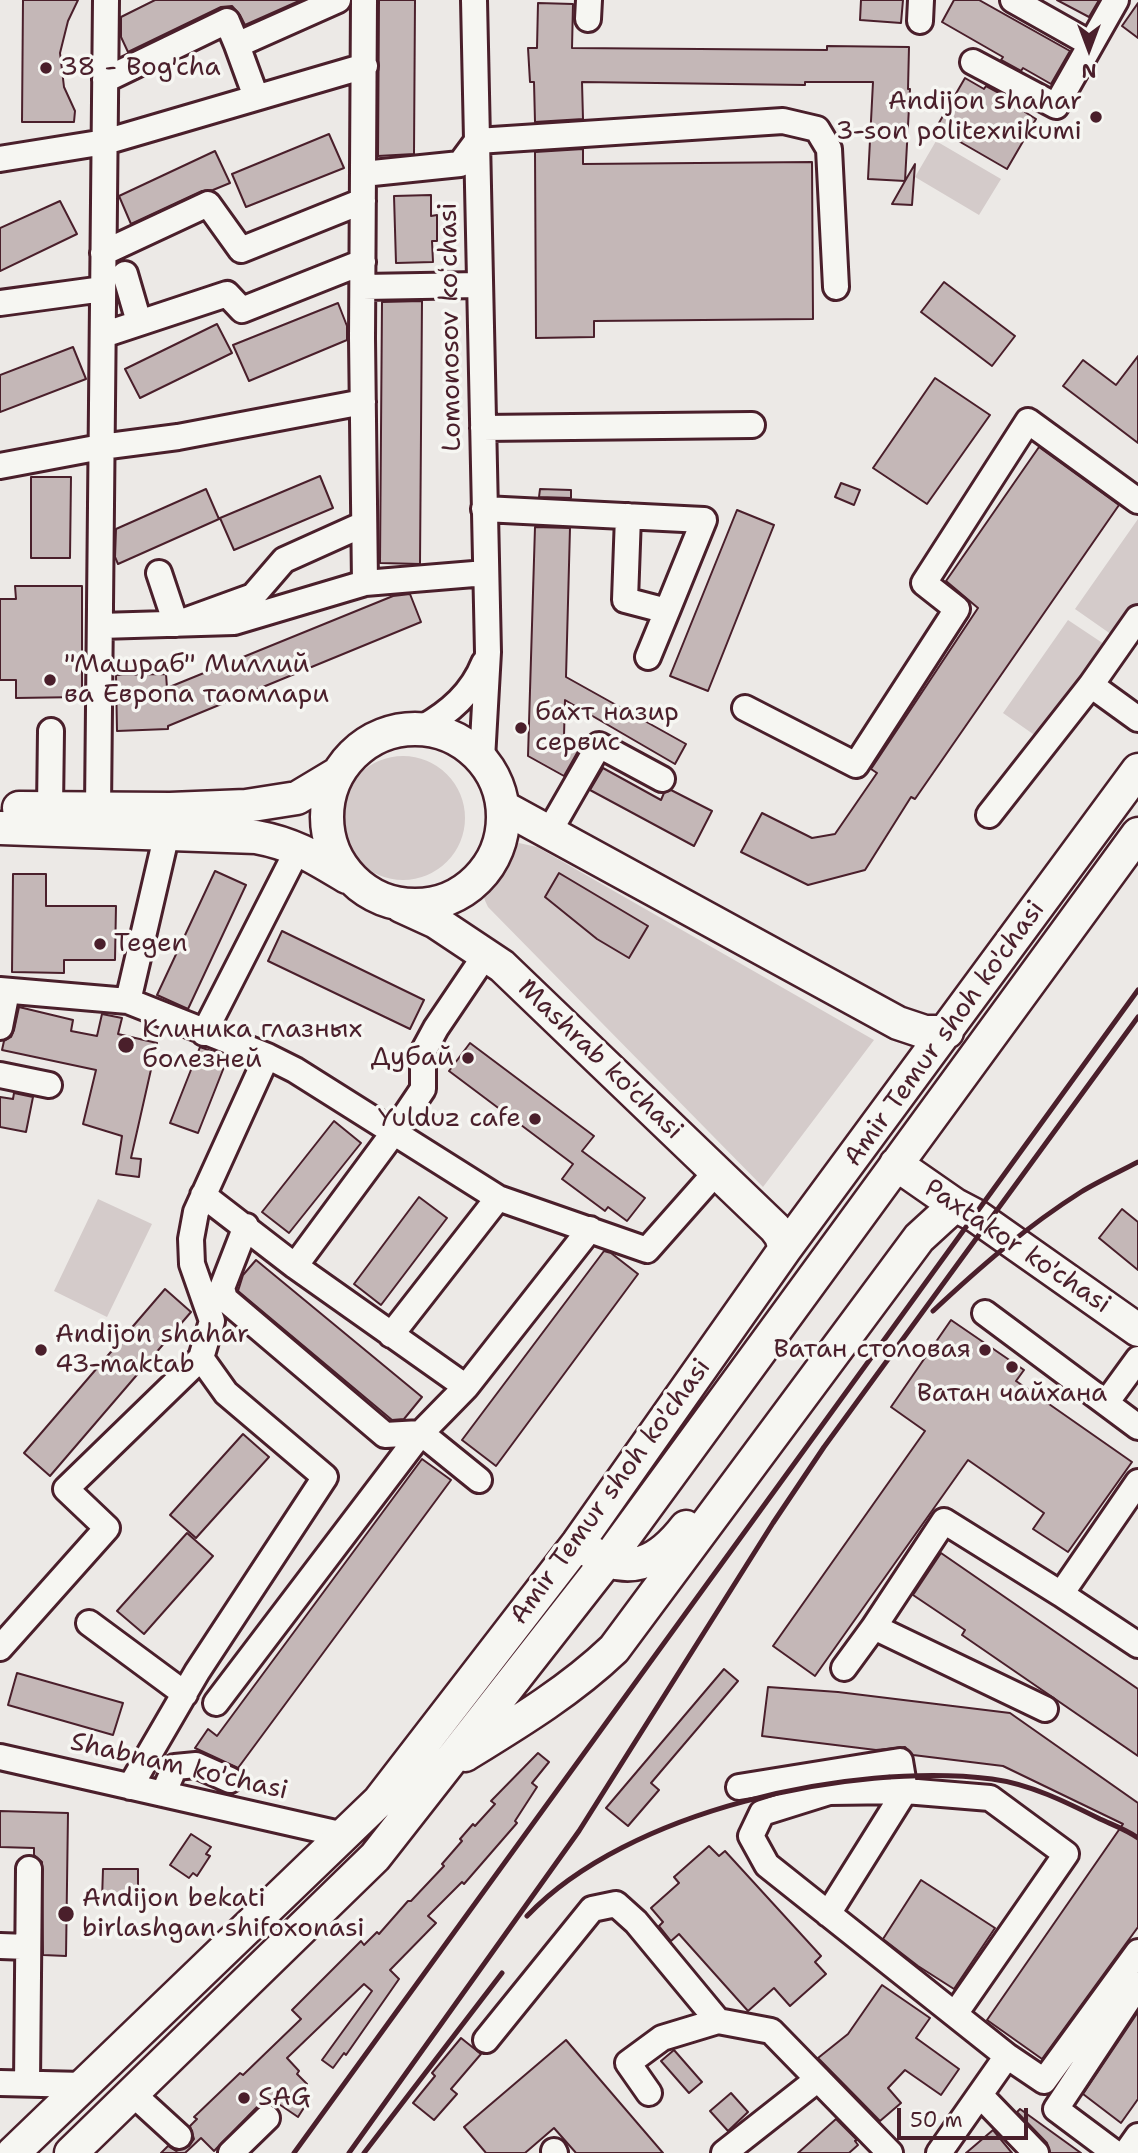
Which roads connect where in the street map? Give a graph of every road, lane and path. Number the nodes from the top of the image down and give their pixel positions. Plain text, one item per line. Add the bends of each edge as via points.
1 (106, 0) edge
2 (338, 0) edge
3 (364, 0) edge
4 (474, 0) edge
5 (1013, 0) edge
6 (1116, 0) edge
7 (1091, 44) junction
8 (237, 45) junction
9 (973, 62) dead end
10 (365, 66) junction
11 (105, 80) junction
12 (256, 97) junction
13 (477, 141) junction
14 (105, 142) junction
15 (0, 159) edge
16 (363, 174) junction
17 (363, 201) junction
18 (103, 253) junction
19 (363, 262) junction
20 (125, 274) dead end
21 (479, 285) junction
22 (363, 287) junction
23 (836, 287) dead end
24 (103, 289) junction
25 (0, 303) edge
26 (139, 322) junction
27 (103, 335) junction
28 (363, 402) junction
29 (752, 425) dead end
30 (483, 428) junction
31 (102, 446) junction
32 (0, 466) edge
33 (1138, 501) edge
34 (484, 509) junction
35 (628, 516) junction
36 (364, 524) junction
37 (159, 573) dead end
38 (486, 573) junction
39 (365, 583) junction
40 (667, 611) junction
41 (1138, 618) edge
42 (176, 624) junction
43 (100, 626) junction
44 (488, 652) junction
45 (648, 657) dead end
46 (1091, 685) junction
47 (745, 708) dead end
48 (1138, 719) edge
49 (422, 728) junction
50 (51, 731) dead end
51 (482, 759) junction
52 (1138, 770) edge
53 (337, 774) junction
54 (662, 779) dead end
55 (503, 807) junction
56 (0, 808) edge
57 (50, 808) junction
58 (98, 808) junction
59 (989, 815) dead end
60 (0, 828) edge
61 (550, 832) junction
62 (167, 833) junction
63 (1138, 834) edge
64 (298, 849) junction
65 (354, 881) junction
66 (390, 902) junction
67 (486, 954) junction
68 (3, 990) edge
69 (128, 1001) junction
70 (0, 1027) edge
71 (947, 1031) junction
72 (204, 1033) junction
73 (267, 1056) junction
74 (0, 1075) edge
75 (49, 1085) dead end
76 (394, 1132) junction
77 (896, 1164) junction
78 (716, 1172) junction
79 (203, 1195) junction
80 (498, 1198) junction
81 (955, 1205) junction
82 (246, 1226) junction
83 (590, 1229) junction
84 (785, 1249) junction
85 (295, 1266) junction
86 (985, 1313) dead end
87 (1138, 1330) edge
88 (391, 1335) junction
89 (201, 1358) junction
90 (1138, 1359) edge
91 (466, 1387) junction
92 (1106, 1403) junction
93 (1138, 1427) edge
94 (421, 1433) junction
95 (479, 1480) dead end
96 (1138, 1482) edge
97 (578, 1543) junction
98 (606, 1562) junction
99 (1061, 1594) junction
100 (89, 1623) dead end
101 (874, 1627) junction
102 (1138, 1646) edge
103 (0, 1648) edge
104 (844, 1668) dead end
105 (185, 1694) junction
106 (216, 1703) dead end
107 (1045, 1709) dead end
108 (0, 1758) edge
109 (447, 1766) junction
110 (230, 1780) dead end
111 (130, 1787) junction
112 (739, 1787) dead end
113 (905, 1791) junction
114 (163, 1794) junction
115 (344, 1835) junction
116 (29, 1870) dead end
117 (828, 1914) junction
118 (0, 1946) edge
119 (28, 1947) junction
120 (1138, 1952) edge
121 (1138, 1985) edge
122 (955, 2014) junction
123 (718, 2021) junction
124 (486, 2040) dead end
125 (1007, 2056) junction
126 (818, 2079) junction
127 (0, 2083) edge
128 (27, 2083) junction
129 (84, 2085) junction
130 (649, 2093) dead end
131 (133, 2094) junction
132 (979, 2095) junction
133 (267, 2118) dead end
134 (1138, 2136) edge
135 (188, 2146) edge
136 (884, 2151) edge
137 (13, 2153) edge
138 (71, 2153) edge
139 (231, 2153) edge
140 (724, 2153) edge
141 (939, 2153) edge
142 (1036, 2153) edge
143 (1115, 2153) edge
144 (1126, 2153) edge

1 - 11 street
2 - 8 street
3 - 10 street
4 - 13 street, Lomonosov koʻchasi
5 - 7 street
6 - 7 street
7 - 9 street via 1056,106
8 - 11 street via 227,21
8 - 12 street
10 - 12 street
10 - 16 street
11 - 14 street
12 - 14 street
13 - 16 street via 460,164
13 - 21 street, Lomonosov koʻchasi
13 - 23 street via 783,121 817,129 828,149
14 - 15 street
14 - 18 street
16 - 17 street
17 - 18 street via 241,250 208,204
17 - 19 street
18 - 24 street
19 - 22 street
19 - 26 street via 242,310 227,294
20 - 26 street
21 - 22 street
21 - 30 street, Lomonosov koʻchasi
22 - 28 street
24 - 25 street
24 - 27 street
26 - 27 street
27 - 31 street
28 - 31 street via 178,437
28 - 36 street
29 - 30 street
30 - 34 street, Lomonosov koʻchasi
31 - 32 street
31 - 43 street
33 - 47 street via 1028,422 925,583 957,609 856,765
34 - 35 street
34 - 38 street, Lomonosov koʻchasi
35 - 40 street via 625,600
35 - 40 street via 704,520
36 - 39 street
36 - 42 street via 284,561 253,596
37 - 42 street
38 - 39 street
38 - 44 street, Lomonosov koʻchasi
39 - 42 street via 234,622
40 - 45 street
41 - 46 street
42 - 43 street
43 - 58 street
44 - 49 street via 477,681 447,713
44 - 51 street, Lomonosov koʻchasi
46 - 48 street
46 - 59 street
49 - 51 main road, Mashrab ko'chasi via 465,743
49 - 53 main road, Mashrab ko'chasi via 397,730 373,739 352,754
50 - 57 street
51 - 55 main road, Mashrab ko'chasi via 496,781
52 - 71 main road, Amir Temur shoh ko'chasi
53 - 58 main road, Mashrab ko'chasi via 296,798 246,806
53 - 65 main road, Mashrab ko'chasi via 327,802 327,831 336,858
54 - 61 street via 599,745
55 - 61 main road
55 - 66 main road, Mashrab ko'chasi via 502,836 495,854 472,884 447,899 419,905
56 - 57 main road, Mashrab ko'chasi
57 - 58 main road, Mashrab ko'chasi
60 - 62 main road, Mashrab ko'chasi
61 - 71 main road via 898,1023 925,1032
62 - 64 main road, Mashrab ko'chasi via 256,837
62 - 69 street
63 - 77 main road, Amir Temur shoh ko'chasi
64 - 65 main road, Mashrab ko'chasi
64 - 72 street
65 - 66 main road, Mashrab ko'chasi
66 - 67 main road, Mashrab ko'chasi via 436,922
67 - 76 street via 436,1028 424,1052 423,1088
67 - 78 main road, Mashrab ko'chasi
68 - 69 street
68 - 70 street
69 - 72 street
71 - 84 main road, Amir Temur shoh ko'chasi
72 - 73 street
73 - 76 street
73 - 79 street
74 - 75 street
76 - 80 street
76 - 85 street
77 - 81 main road, Paxtakor ko'chasi
77 - 98 main road, Amir Temur shoh ko'chasi
78 - 83 street via 648,1251
78 - 84 main road, Mashrab ko'chasi via 775,1228
79 - 82 street
79 - 89 street via 191,1239 192,1264 212,1321
80 - 83 street
80 - 88 street
81 - 87 main road, Paxtakor ko'chasi
81 - 98 main road via 916,1219 672,1545 633,1565
81 - 109 main road via 919,1238 614,1649 553,1698
82 - 85 street
82 - 94 street via 222,1288 225,1299 385,1435
83 - 91 street
84 - 97 main road, Amir Temur shoh ko'chasi
85 - 88 street
86 - 92 street
88 - 91 street
89 - 103 street via 66,1489 107,1528
89 - 105 street via 226,1393 326,1477
90 - 92 street
91 - 94 street
92 - 93 street
94 - 95 street
94 - 106 street
96 - 99 street
97 - 98 main road
97 - 115 main road, Amir Temur shoh ko'chasi via 379,1801
98 - 109 main road, Amir Temur shoh ko'chasi
99 - 101 street via 944,1521
99 - 102 street
100 - 105 street
101 - 104 street
101 - 107 street
105 - 111 street
108 - 111 street, Shabnam ko'chasi
109 - 131 main road, Amir Temur shoh ko'chasi via 375,1857
110 - 114 street via 196,1765 175,1767
111 - 114 street, Shabnam ko'chasi
112 - 113 street via 900,1761
113 - 117 street
113 - 117 street via 828,1793 762,1813 751,1836 767,1866
113 - 122 street via 990,1798 1066,1854
114 - 115 street, Shabnam ko'chasi
115 - 129 main road, Amir Temur shoh ko'chasi
116 - 119 street
117 - 122 street
118 - 119 street
119 - 128 street
120 - 125 street via 1044,2081
121 - 143 street via 1056,2109
122 - 125 street
123 - 124 street via 616,1903 592,1909
123 - 126 street via 771,2031
123 - 130 street via 662,2038 628,2063
125 - 132 street
126 - 136 street
126 - 140 street
127 - 128 street
128 - 129 street
129 - 137 main road, Amir Temur shoh ko'chasi
131 - 135 street
131 - 138 main road, Amir Temur shoh ko'chasi
132 - 141 street
132 - 142 street
133 - 139 street
134 - 144 street

